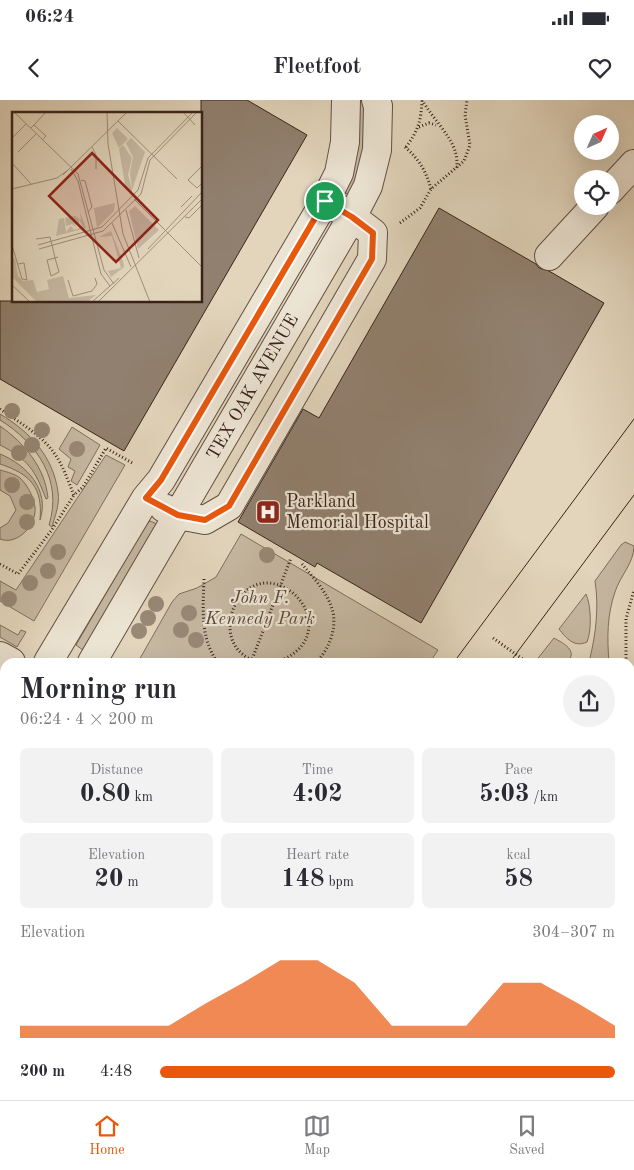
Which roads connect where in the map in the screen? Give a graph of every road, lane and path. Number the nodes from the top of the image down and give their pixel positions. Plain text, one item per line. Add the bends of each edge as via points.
1 (346, 100) edge
2 (376, 100) edge
3 (466, 100) edge
4 (439, 126) junction
5 (418, 127) junction
6 (401, 143) dead end
7 (406, 147) junction
8 (634, 164) edge
9 (457, 168) junction
10 (619, 180) edge
11 (431, 188) junction
12 (325, 201) junction
13 (587, 215) edge
14 (352, 217) junction
15 (400, 223) dead end
16 (549, 256) dead end
17 (0, 409) edge
18 (134, 464) dead end
19 (74, 495) junction
20 (146, 498) junction
21 (178, 515) junction
22 (291, 558) dead end
23 (0, 564) edge
24 (302, 564) dead end
25 (204, 579) dead end
26 (280, 585) junction
27 (634, 590) edge
28 (493, 638) dead end
29 (50, 658) edge
30 (94, 658) edge
31 (214, 658) edge
32 (247, 658) edge
33 (252, 658) edge
34 (288, 658) edge
35 (320, 658) edge
36 (521, 658) edge
37 (626, 658) edge

1 - 12 street, TEX OAK AVENUE via 340,172
2 - 14 street, TEX OAK AVENUE via 378,150 368,186
3 - 9 path via 470,145 464,162
4 - 5 path via 429,123
4 - 5 path via 422,100
4 - 9 path via 450,138 456,152
5 - 7 path
6 - 7 path
7 - 11 path via 426,171
8 - 10 street
9 - 11 path
11 - 15 path via 420,208
12 - 14 street
12 - 20 street, TEX OAK AVENUE via 161,480
13 - 16 street
14 - 21 street, TEX OAK AVENUE
14 - 21 street via 373,233 372,259 229,506 205,520
17 - 19 path via 31,430 54,452
18 - 19 path via 106,448
19 - 23 path via 18,574
20 - 21 street
20 - 29 street, TEX OAK AVENUE
21 - 30 street, TEX OAK AVENUE
22 - 26 path
24 - 35 path via 333,610 333,634
25 - 31 path via 203,626
26 - 32 path via 264,582 252,586 234,605 230,633 233,642
26 - 33 path
26 - 34 path via 290,590 303,604 309,628 307,638 298,651
27 - 37 path via 626,619
28 - 36 path

